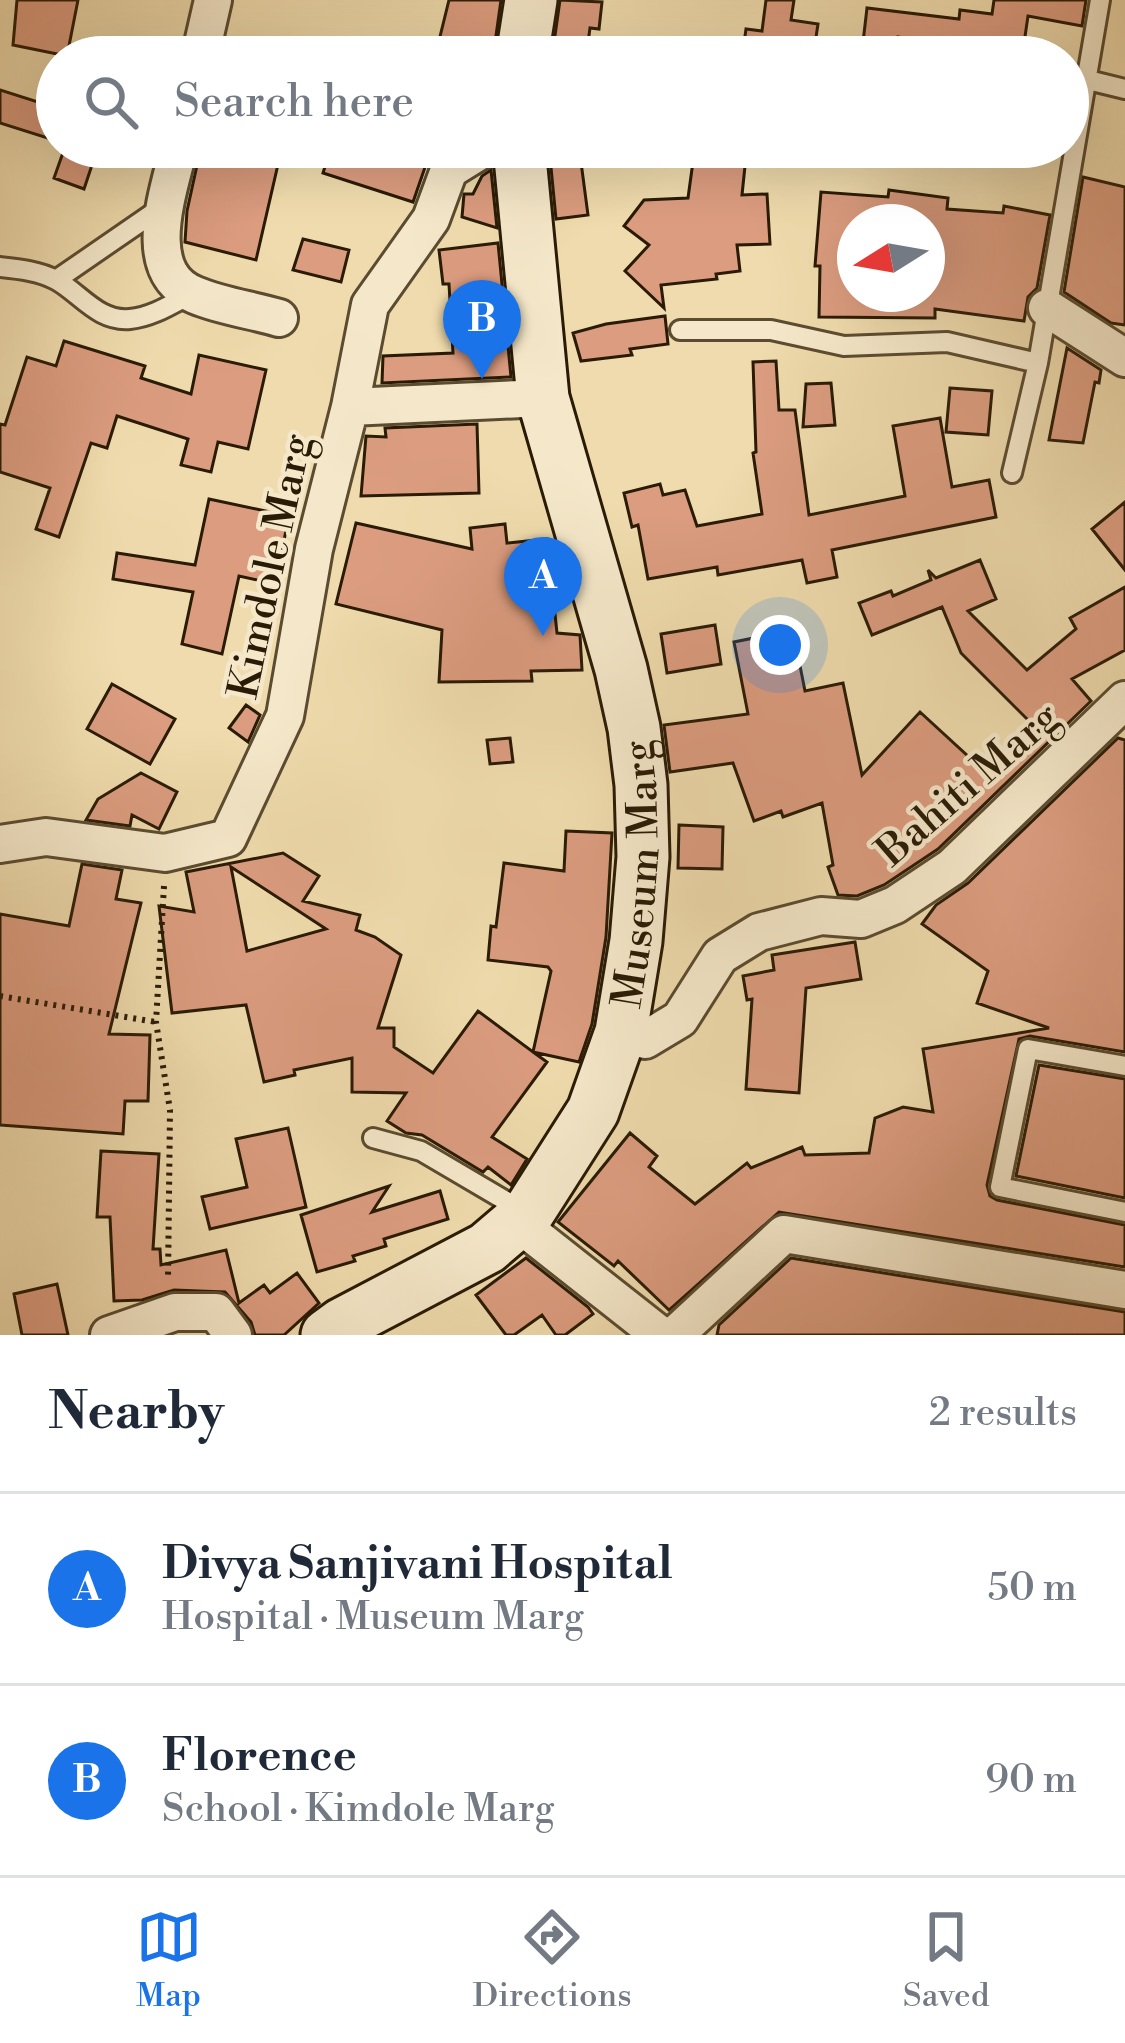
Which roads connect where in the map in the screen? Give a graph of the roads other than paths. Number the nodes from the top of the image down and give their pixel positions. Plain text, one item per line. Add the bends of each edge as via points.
1 (213, 0) edge
2 (531, 0) edge
3 (1100, 0) edge
4 (205, 36) edge
5 (525, 36) edge
6 (1089, 73) edge
7 (1089, 80) edge
8 (1125, 89) edge
9 (174, 168) edge
10 (451, 168) edge
11 (520, 168) edge
12 (1073, 168) edge
13 (166, 204) junction
14 (0, 267) edge
15 (56, 280) junction
16 (191, 294) junction
17 (1048, 308) junction
18 (279, 318) dead end
19 (680, 330) dead end
20 (1125, 358) edge
21 (1038, 363) junction
22 (543, 398) junction
23 (350, 407) junction
24 (1012, 473) dead end
25 (1125, 700) edge
26 (0, 844) edge
27 (621, 1032) junction
28 (1125, 1066) edge
29 (373, 1138) dead end
30 (1125, 1212) edge
31 (523, 1218) junction
32 (1125, 1290) edge
33 (109, 1335) edge
34 (233, 1335) edge
35 (327, 1335) edge
36 (660, 1335) edge
37 (675, 1335) edge

1 - 4 street
2 - 5 main road
3 - 6 lane
7 - 8 lane
9 - 13 street
10 - 23 street via 431,219 370,304
11 - 22 main road, Museum Marg
12 - 17 lane
13 - 15 lane
13 - 16 street via 160,249 170,277
14 - 15 lane
15 - 16 lane via 93,309 125,320
16 - 18 street
17 - 20 street
17 - 21 lane
19 - 21 lane via 771,330 844,346 947,342
21 - 24 lane
22 - 23 street, Kimdole Marg
22 - 27 main road, Museum Marg via 621,669 641,785 643,857
23 - 26 street, Kimdole Marg via 285,716 228,838 165,853 46,837
25 - 27 street, Bahiti Marg via 982,842 914,892 861,919 821,916 759,932 720,956 680,1019 645,1040
27 - 31 main road, Museum Marg via 593,1111
28 - 30 lane via 1028,1049 1000,1187
29 - 31 lane via 422,1151
31 - 35 main road, Museum Marg via 487,1248
31 - 36 street
32 - 37 street via 784,1234
33 - 34 street via 176,1312 216,1312

